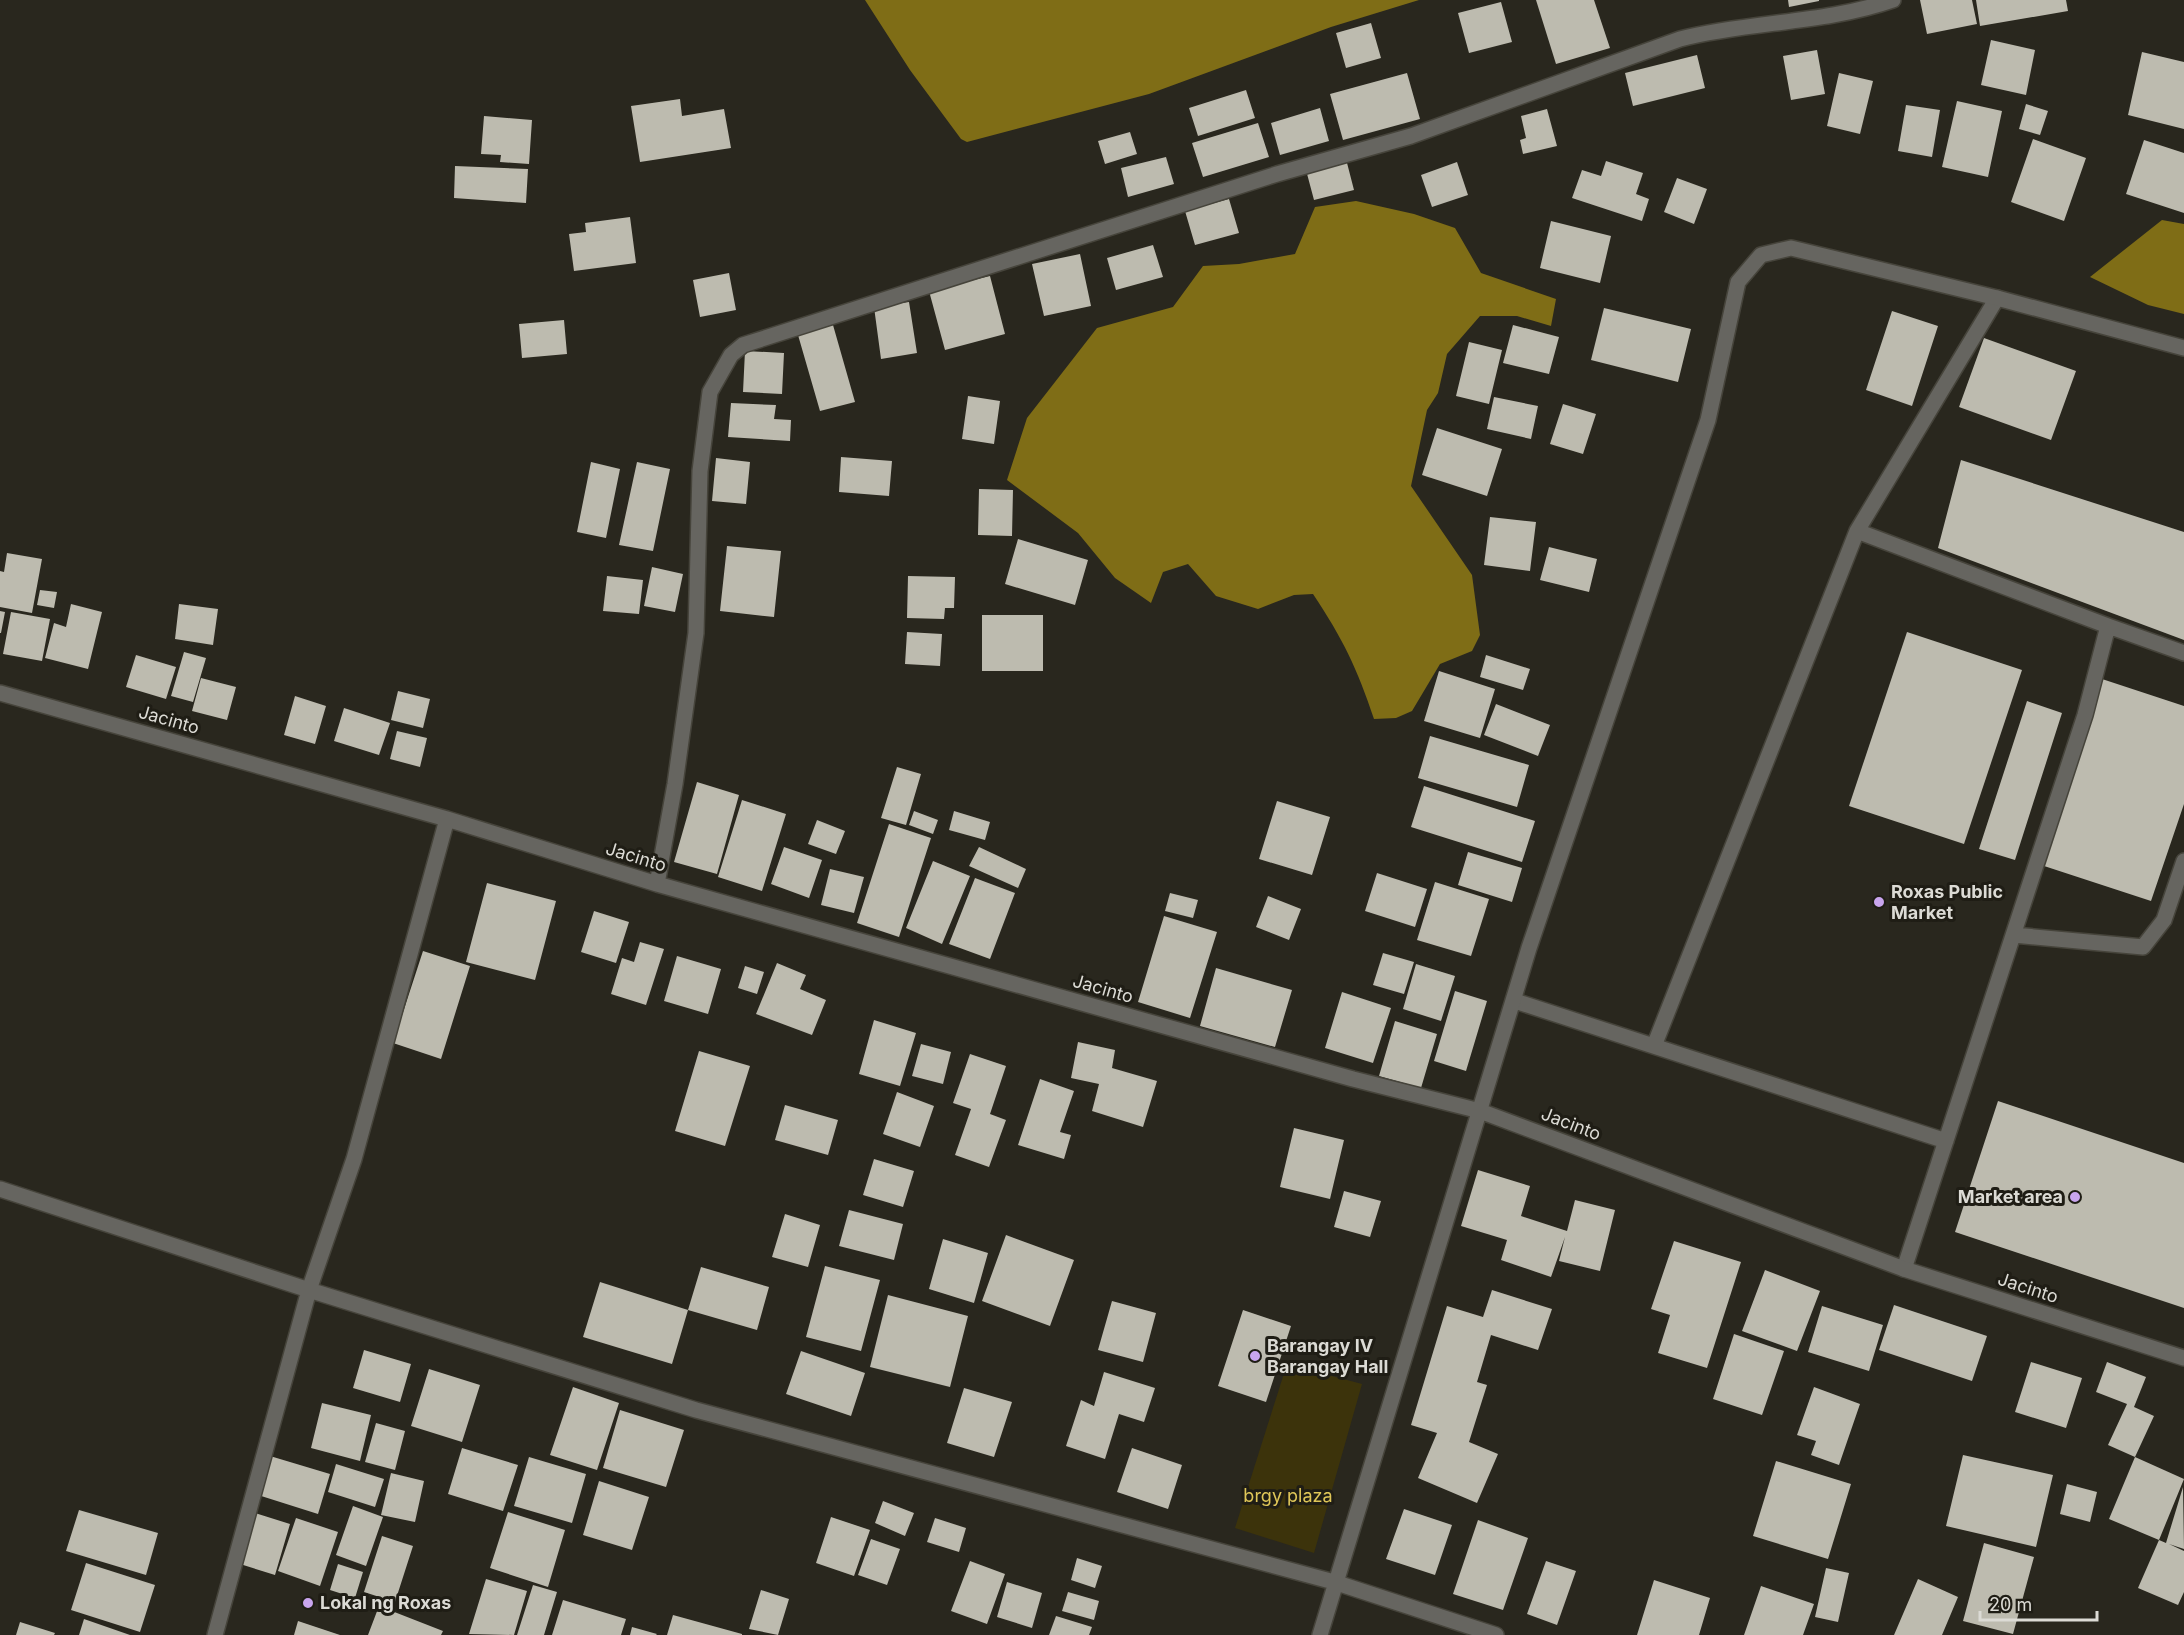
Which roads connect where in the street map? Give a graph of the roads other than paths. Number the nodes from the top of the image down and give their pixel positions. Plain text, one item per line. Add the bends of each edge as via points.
1 (1893, 0) edge
2 (1997, 298) junction
3 (2184, 348) edge
4 (1857, 531) junction
5 (2108, 626) junction
6 (2184, 653) edge
7 (0, 693) edge
8 (447, 819) junction
9 (2184, 861) edge
10 (657, 884) junction
11 (2014, 936) junction
12 (1515, 1001) junction
13 (1654, 1046) junction
14 (1480, 1111) junction
15 (1946, 1141) junction
16 (0, 1189) edge
17 (1904, 1269) junction
18 (309, 1290) junction
19 (2184, 1358) edge
20 (1334, 1582) junction
21 (215, 1635) edge
22 (1320, 1635) edge
23 (1496, 1635) edge

1 - 10 street via 1858,12 1718,30 1680,39 1411,135 743,345 730,355 710,392 700,471 696,633
2 - 3 street
2 - 4 street
2 - 12 street via 1791,248 1761,255 1738,282 1708,420 1533,937
4 - 5 street
4 - 13 street
5 - 6 street
5 - 11 street via 2085,715
7 - 8 street, Jacinto
8 - 10 street, Jacinto
8 - 18 street via 354,1159
9 - 11 street via 2164,920 2143,947
10 - 14 street, Jacinto via 1330,1073
11 - 15 street
12 - 13 street
12 - 14 street
13 - 15 street
14 - 17 street, Jacinto
14 - 20 street
15 - 17 street
16 - 18 street
17 - 19 street, Jacinto
18 - 20 street via 696,1410
18 - 21 street
20 - 22 street
20 - 23 street

